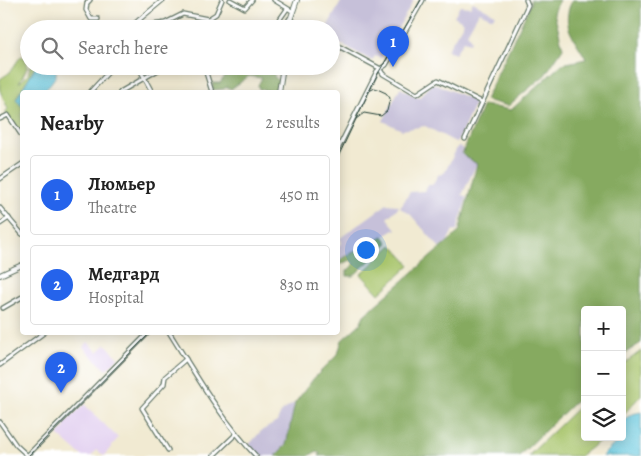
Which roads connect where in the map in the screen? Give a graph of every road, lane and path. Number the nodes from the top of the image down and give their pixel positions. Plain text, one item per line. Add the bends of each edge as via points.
1 (90, 0) edge
2 (164, 0) edge
3 (222, 0) edge
4 (230, 0) edge
5 (252, 0) edge
6 (274, 0) edge
7 (297, 0) edge
8 (423, 0) edge
9 (526, 0) edge
10 (290, 10) junction
11 (98, 19) dead end
12 (289, 19) edge
13 (139, 20) edge
14 (172, 20) edge
15 (281, 20) edge
16 (340, 47) edge
17 (379, 68) junction
18 (106, 75) edge
19 (149, 75) edge
20 (207, 75) edge
21 (282, 75) edge
22 (145, 77) junction
23 (92, 90) edge
24 (123, 90) edge
25 (151, 90) edge
26 (211, 90) edge
27 (279, 90) edge
28 (482, 102) junction
29 (0, 119) edge
30 (20, 133) edge
31 (465, 139) dead end
32 (340, 145) edge
33 (20, 165) edge
34 (0, 179) edge
35 (0, 208) edge
36 (9, 218) junction
37 (0, 224) edge
38 (20, 232) edge
39 (20, 266) edge
40 (0, 275) edge
41 (20, 298) edge
42 (3, 308) dead end
43 (42, 335) edge
44 (147, 335) edge
45 (171, 335) edge
46 (186, 359) junction
47 (0, 365) edge
48 (0, 422) edge
49 (236, 434) junction
50 (168, 450) dead end
51 (28, 456) edge
52 (213, 456) edge
53 (256, 456) edge

1 - 11 street via 86,10 91,19
2 - 13 street
3 - 14 street via 216,14 208,19 183,14
4 - 5 street via 245,8
6 - 10 street
7 - 10 main road
8 - 17 street via 386,65
9 - 28 street via 528,5
10 - 12 main road
10 - 15 street
16 - 17 street
17 - 28 street via 417,94 438,80
17 - 32 street
18 - 23 street
19 - 22 street
20 - 26 street
21 - 27 main road
22 - 24 street
22 - 25 street
28 - 31 street
29 - 30 street via 8,115
33 - 34 street
35 - 36 street
36 - 37 street
36 - 38 street
39 - 40 main road
41 - 42 street
43 - 47 street
44 - 51 street
45 - 46 street
46 - 49 street
46 - 50 street via 166,377 164,384 142,408
48 - 51 street
49 - 52 street
49 - 53 street

